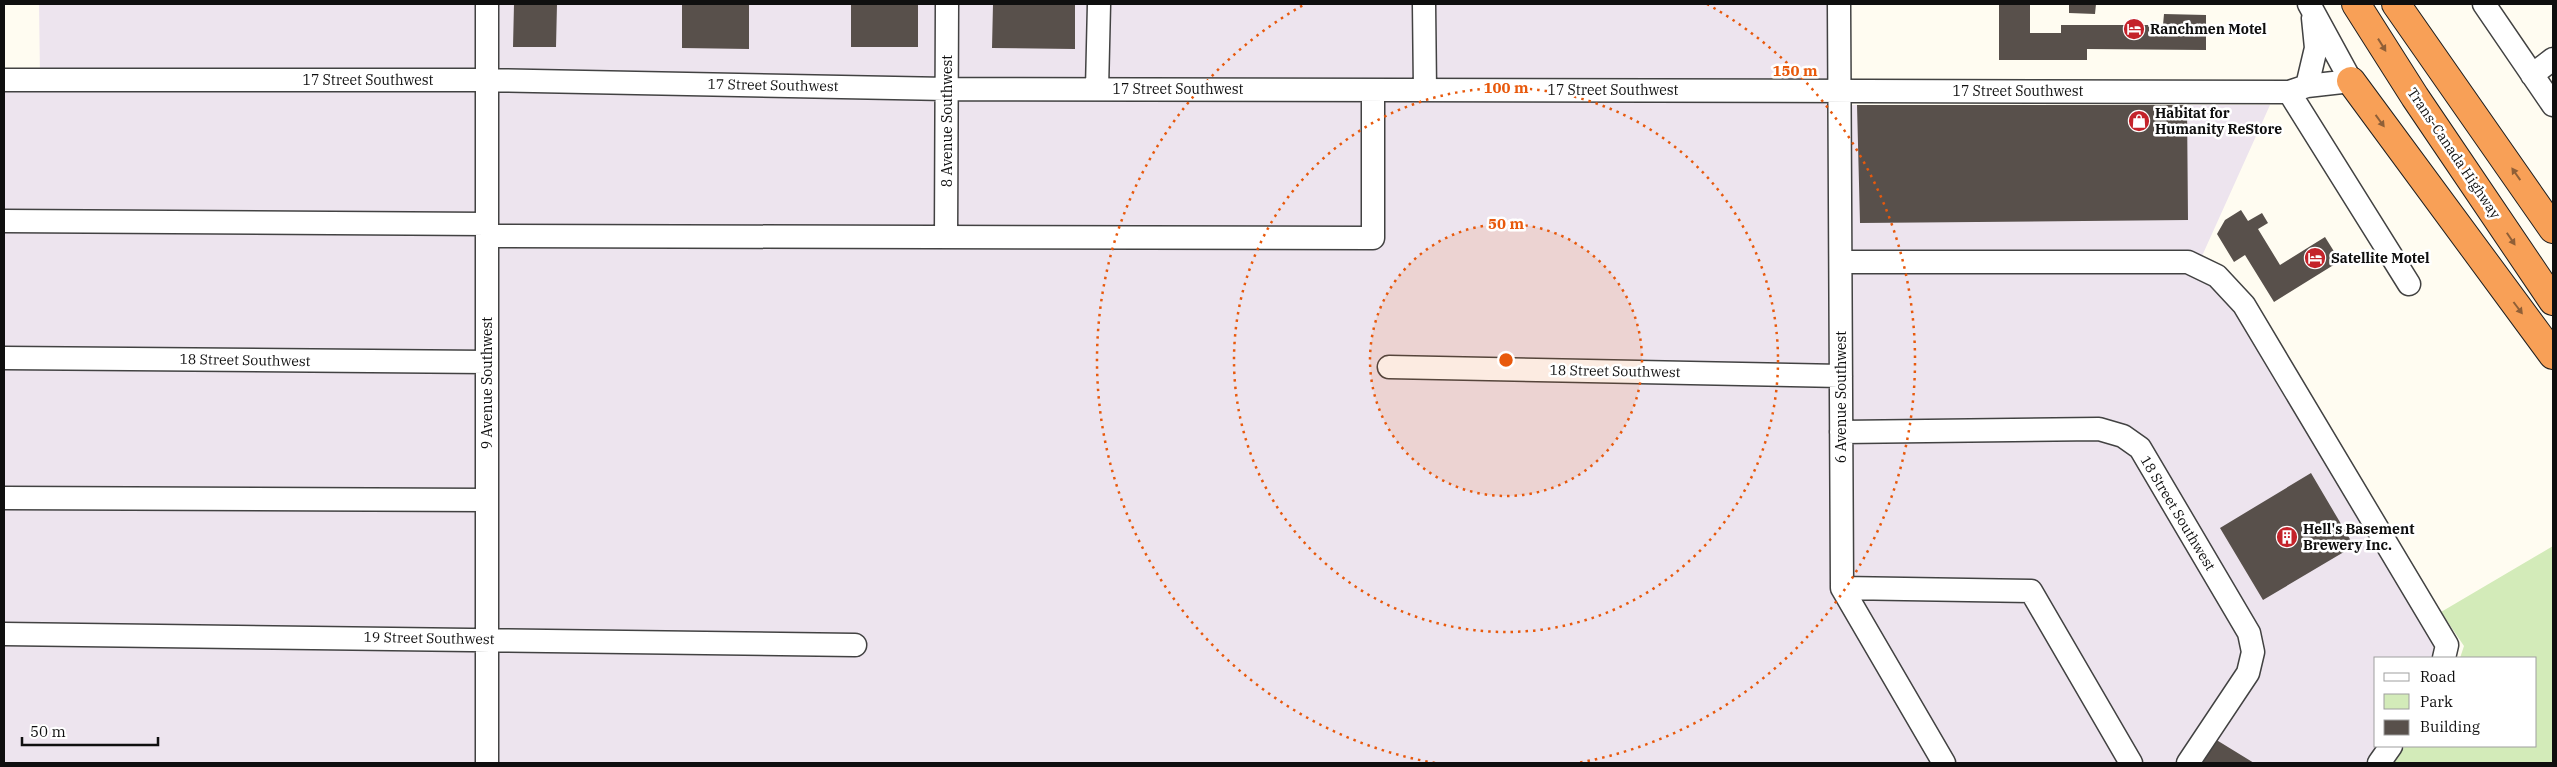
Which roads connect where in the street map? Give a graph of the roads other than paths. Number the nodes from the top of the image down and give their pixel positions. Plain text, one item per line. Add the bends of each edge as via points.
1 (487, 4) edge
2 (947, 4) edge
3 (1099, 4) edge
4 (1424, 4) edge
5 (1839, 4) edge
6 (2356, 4) edge
7 (2396, 4) edge
8 (2484, 4) edge
9 (2311, 6) edge
10 (2553, 59) edge
11 (2532, 75) junction
12 (4, 80) edge
13 (486, 80) junction
14 (2351, 81) junction
15 (947, 89) junction
16 (1097, 89) junction
17 (2298, 89) junction
18 (1373, 90) junction
19 (1425, 90) junction
20 (1840, 91) junction
21 (2553, 105) edge
22 (4, 221) edge
23 (2553, 229) edge
24 (487, 230) junction
25 (946, 237) junction
26 (1840, 262) junction
27 (2409, 284) dead end
28 (2553, 302) edge
29 (2553, 355) edge
30 (4, 358) edge
31 (487, 362) junction
32 (1389, 367) dead end
33 (1841, 376) junction
34 (1841, 432) junction
35 (4, 498) edge
36 (487, 500) junction
37 (1842, 588) junction
38 (4, 634) edge
39 (487, 639) junction
40 (855, 645) dead end
41 (2444, 657) edge
42 (2390, 747) edge
43 (487, 763) edge
44 (1944, 763) edge
45 (2131, 763) edge
46 (2188, 763) edge
47 (2380, 763) edge

1 - 13 street, 9 Avenue Southwest
2 - 15 street, 8 Avenue Southwest
3 - 16 street
4 - 19 street
5 - 20 street, 6 Avenue Southwest
6 -> 28 highway, Trans-Canada Highway
23 -> 7 highway
8 - 11 street
9 - 14 street
9 - 17 street via 2316,48
10 - 11 street
11 - 21 street
12 - 13 street, 17 Street Southwest
13 - 15 street, 17 Street Southwest
13 - 24 street, 9 Avenue Southwest
14 - 17 street, 17 Street Southwest
14 -> 29 highway
15 - 16 street, 17 Street Southwest
15 - 25 street, 8 Avenue Southwest
16 - 18 street, 17 Street Southwest
17 - 20 street, 17 Street Southwest
17 - 27 street
18 - 19 street, 17 Street Southwest
18 - 25 street via 1373,238
19 - 20 street, 17 Street Southwest
20 - 26 street, 6 Avenue Southwest
22 - 24 street
24 - 25 street
24 - 31 street, 9 Avenue Southwest
26 - 33 street, 6 Avenue Southwest
26 - 41 street via 2188,262 2217,276 2244,305 2442,636 2447,645
30 - 31 street, 18 Street Southwest
31 - 36 street, 9 Avenue Southwest
32 - 33 street, 18 Street Southwest
33 - 34 street, 6 Avenue Southwest
34 - 37 street, 6 Avenue Southwest
34 - 46 street, 18 Street Southwest via 2099,430 2123,436 2140,448 2249,633 2253,652 2248,673
35 - 36 street
36 - 39 street, 9 Avenue Southwest
37 - 44 street, 6 Avenue Southwest
37 - 45 street via 2031,591
38 - 39 street, 19 Street Southwest
39 - 40 street, 19 Street Southwest
39 - 43 street, 9 Avenue Southwest
42 - 47 street

